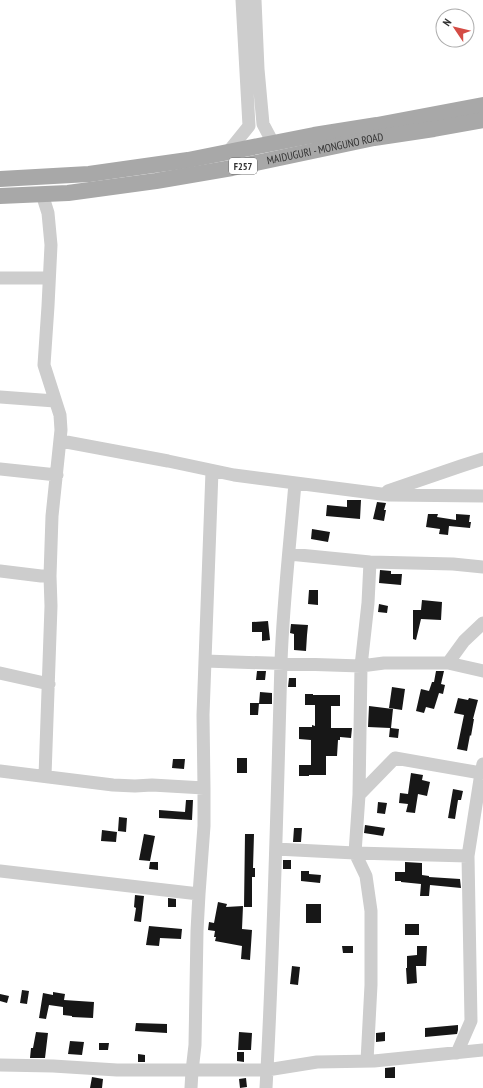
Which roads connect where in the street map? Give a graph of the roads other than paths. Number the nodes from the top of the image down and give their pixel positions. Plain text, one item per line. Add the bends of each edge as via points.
1 (242, 0) edge
2 (255, 0) edge
3 (483, 105) edge
4 (483, 120) edge
5 (273, 143) junction
6 (228, 152) junction
7 (0, 179) edge
8 (42, 194) junction
9 (0, 196) edge
10 (0, 278) edge
11 (49, 278) junction
12 (0, 397) edge
13 (55, 401) junction
14 (61, 441) junction
15 (483, 459) edge
16 (0, 469) edge
17 (212, 471) junction
18 (57, 475) junction
19 (295, 483) junction
20 (378, 493) junction
21 (483, 496) edge
22 (289, 554) junction
23 (370, 562) junction
24 (483, 567) edge
25 (0, 571) edge
26 (50, 576) junction
27 (483, 623) edge
28 (205, 661) junction
29 (281, 663) junction
30 (448, 663) junction
31 (361, 666) junction
32 (483, 671) edge
33 (0, 673) edge
34 (49, 684) junction
35 (482, 769) edge
36 (0, 770) edge
37 (45, 776) junction
38 (204, 788) junction
39 (359, 795) junction
40 (276, 849) junction
41 (355, 853) junction
42 (468, 856) junction
43 (0, 871) edge
44 (198, 894) junction
45 (483, 1050) edge
46 (457, 1052) junction
47 (367, 1061) junction
48 (0, 1065) edge
49 (267, 1070) junction
50 (192, 1071) junction
51 (191, 1088) edge
52 (266, 1088) edge

1 - 6 street via 249,126
2 - 5 street via 263,124
3 - 5 main road, MAIDUGURI - MONGUNO ROAD / F257
4 - 8 main road, MAIDUGURI - MONGUNO ROAD / F257 via 374,138 217,171 68,193
5 - 6 main road, MAIDUGURI - MONGUNO ROAD / F257
6 - 7 main road, MAIDUGURI - MONGUNO ROAD / F257 via 89,174
8 - 9 main road, MAIDUGURI - MONGUNO ROAD / F257
8 - 11 street via 48,213 51,246
10 - 11 street
11 - 13 street via 44,365
12 - 13 street
13 - 14 street via 60,415
14 - 17 street
14 - 18 street
15 - 20 street
16 - 18 street
17 - 19 street
17 - 28 street
18 - 26 street via 52,516
19 - 20 street
19 - 22 street
20 - 21 street
22 - 23 street
22 - 29 street
23 - 24 street
23 - 31 street
25 - 26 street
26 - 34 street
27 - 30 street via 464,641
28 - 29 street
28 - 38 street
29 - 31 street
29 - 40 street
30 - 31 street via 384,663
30 - 32 street
31 - 39 street
33 - 34 street
34 - 37 street
35 - 39 street via 396,758
35 - 42 street
36 - 37 street
37 - 38 street via 113,785
38 - 44 street via 204,826
39 - 41 street
40 - 41 street
40 - 49 street
41 - 42 street
41 - 47 street via 366,876 371,911
42 - 46 street via 471,1020
43 - 44 street
44 - 50 street via 195,1045
45 - 46 street
46 - 47 street
47 - 49 street via 317,1062
48 - 50 street
49 - 50 street
49 - 52 street
50 - 51 street

